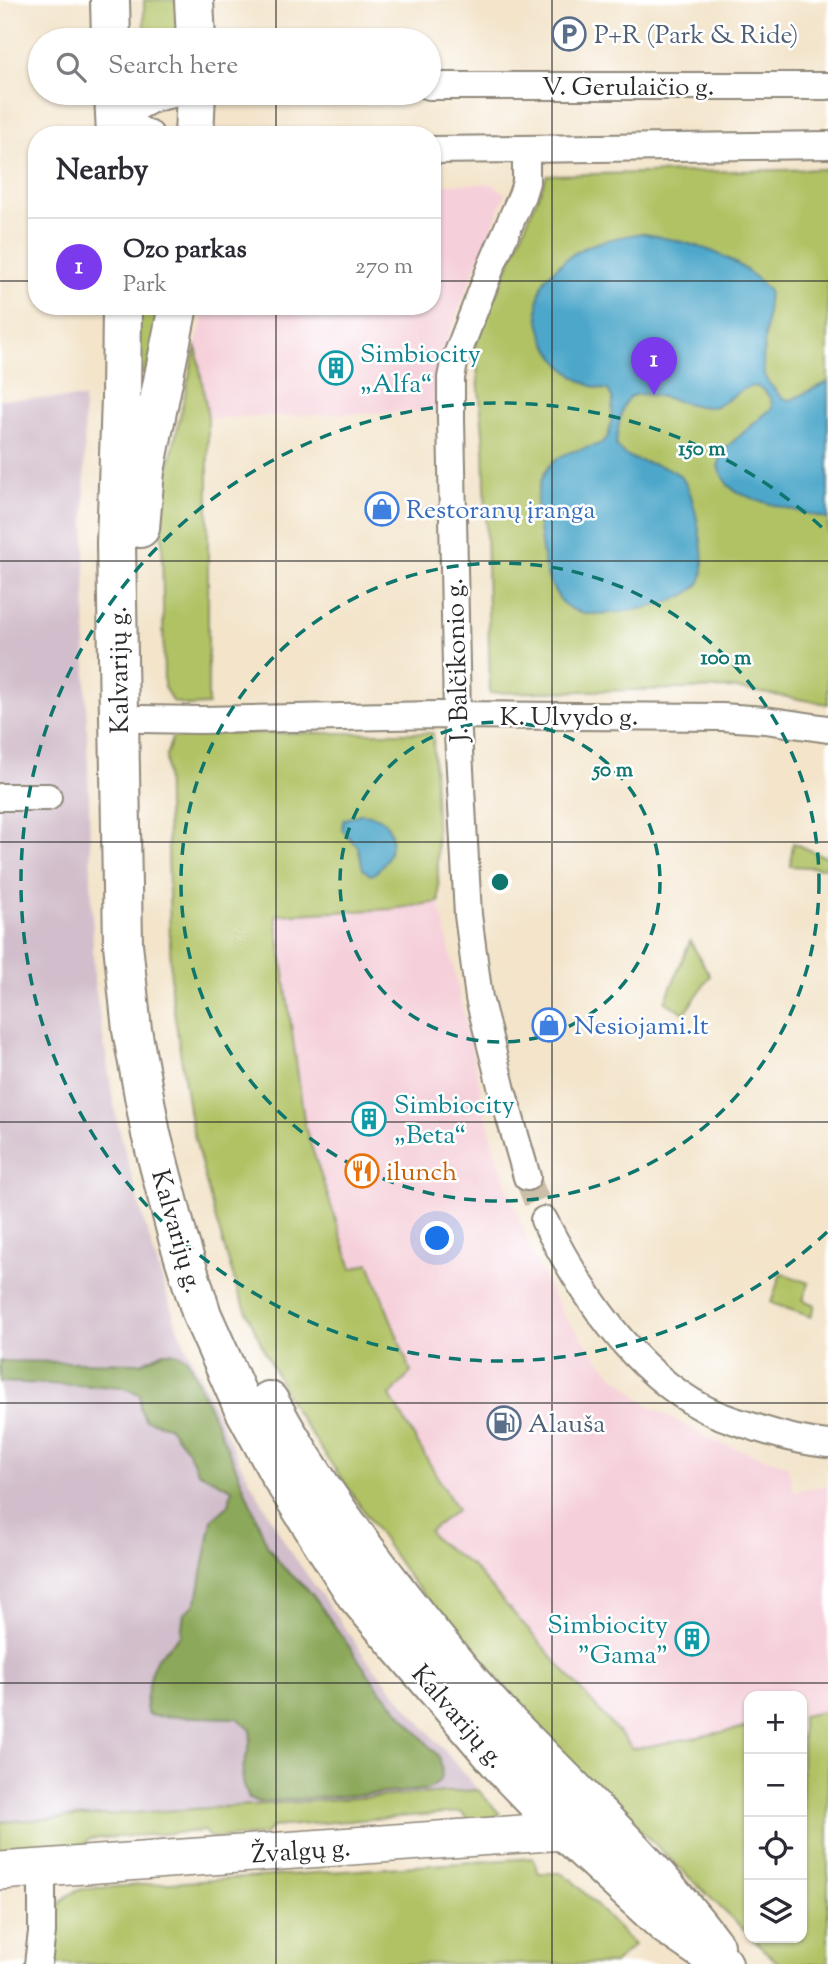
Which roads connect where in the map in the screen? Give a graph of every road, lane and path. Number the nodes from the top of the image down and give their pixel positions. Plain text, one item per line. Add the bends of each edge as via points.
1 (110, 0) edge
2 (194, 0) edge
3 (111, 28) edge
4 (196, 28) edge
5 (441, 86) edge
6 (828, 86) edge
7 (138, 105) edge
8 (195, 105) edge
9 (116, 115) edge
10 (135, 126) edge
11 (194, 126) edge
12 (828, 145) edge
13 (526, 149) junction
14 (441, 150) edge
15 (122, 315) edge
16 (176, 315) edge
17 (457, 715) junction
18 (141, 719) junction
19 (828, 729) edge
20 (0, 797) edge
21 (48, 797) dead end
22 (527, 1177) tunnel mouth
23 (544, 1220) tunnel mouth
24 (828, 1444) edge
25 (370, 1585) junction
26 (590, 1804) junction
27 (564, 1831) junction
28 (42, 1868) junction
29 (0, 1871) edge
30 (38, 1964) edge
31 (726, 1964) edge

1 - 3 main road
2 - 4 main road
5 - 6 street, V. Gerulaičio g.
7 - 9 street
8 - 11 main road
9 - 10 street
12 - 13 street
13 - 14 street
13 - 17 street, J. Balčikonio g. via 526,182 451,378
15 - 25 main road, Kalvarijų g. via 116,542 122,931 140,1084 202,1315 242,1405 280,1475
16 - 18 main road, Kalvarijų g. via 141,508
17 - 18 street, K. Ulvydo g.
17 - 19 street, K. Ulvydo g. via 722,717
17 - 22 street, J. Balčikonio g. via 467,903 479,998
18 - 25 main road, Kalvarijų g. via 150,1004 167,1115 199,1243 243,1356
20 - 21 street
23 - 24 street via 562,1256 609,1323 659,1378 705,1409 729,1419
25 - 26 main road, Kalvarijų g.
25 - 27 main road, Kalvarijų g. via 501,1765
26 - 27 main road
26 - 31 main road, Kalvarijų g. via 684,1905
27 - 28 main road, Žvalgų g.
27 - 31 main road, Kalvarijų g. via 666,1925
28 - 29 main road, Žvalgų g.
28 - 30 street

